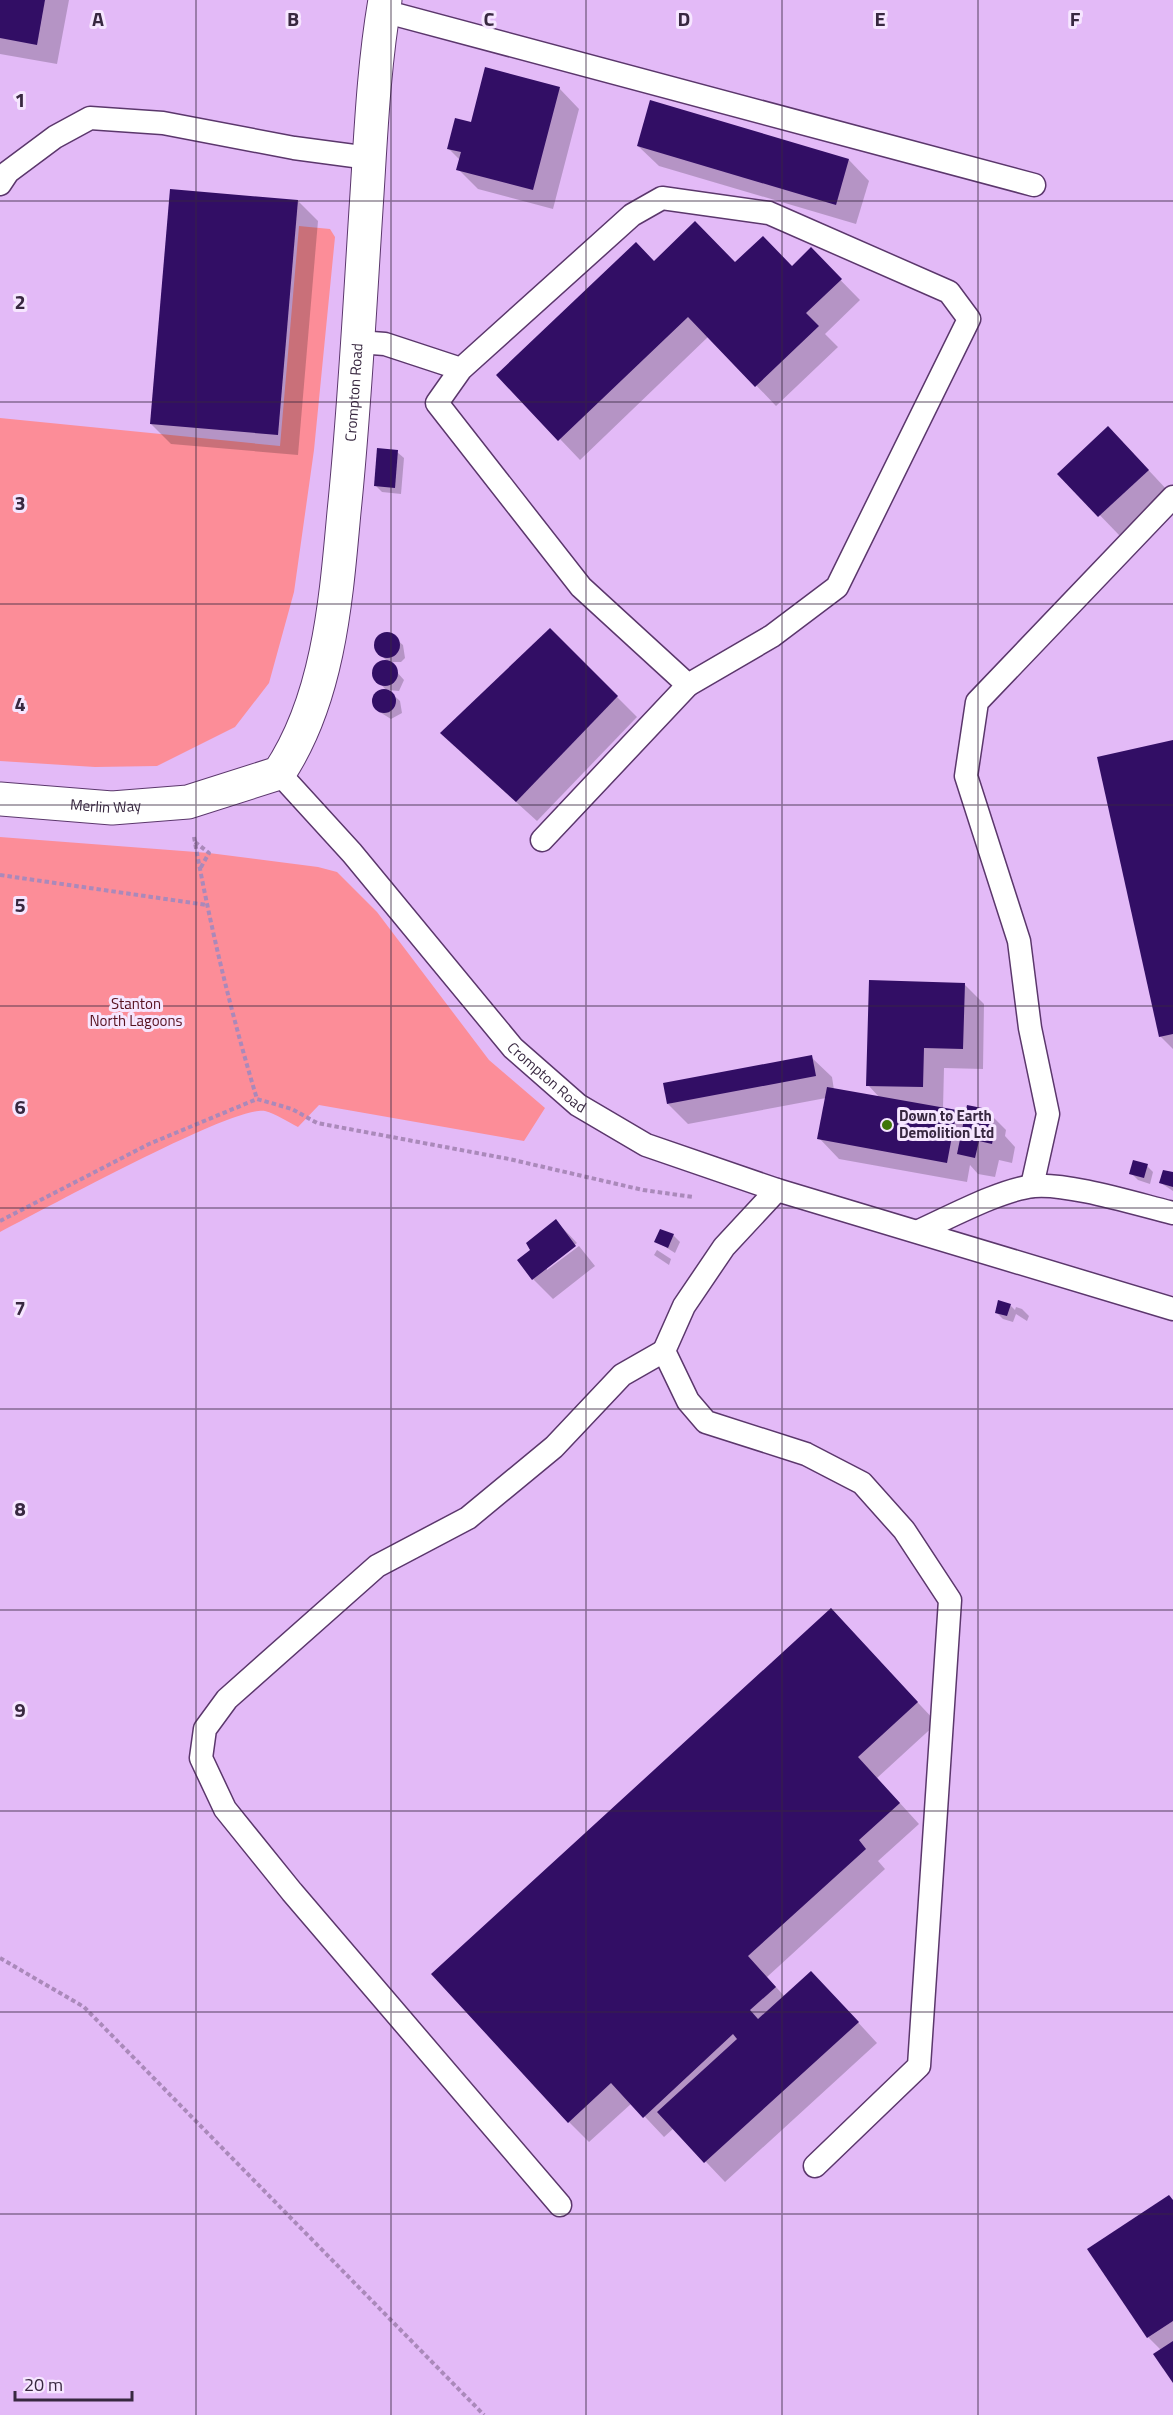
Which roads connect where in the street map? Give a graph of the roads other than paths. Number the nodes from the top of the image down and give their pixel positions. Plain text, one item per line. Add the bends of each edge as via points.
1 (384, 6) edge
2 (369, 158) junction
3 (0, 184) edge
4 (1034, 185) dead end
5 (358, 342) junction
6 (461, 369) junction
7 (1173, 497) edge
8 (688, 685) junction
9 (279, 773) junction
10 (0, 799) edge
11 (542, 840) dead end
12 (1032, 1186) junction
13 (777, 1190) junction
14 (1173, 1213) edge
15 (919, 1231) junction
16 (1173, 1310) edge
17 (664, 1351) junction
18 (815, 2166) dead end
19 (560, 2205) dead end

1 - 2 street, Crompton Road
1 - 4 lane
2 - 3 lane via 163,123 90,118 55,137 8,172
2 - 5 street, Crompton Road
5 - 6 lane via 385,344
5 - 9 street, Crompton Road via 329,634 303,729
6 - 8 lane via 437,403 580,587
6 - 8 lane via 632,215 662,198 769,213 950,292 969,320 837,587 772,636
7 - 12 lane via 977,702 966,776 1019,941 1030,1028 1048,1114
8 - 11 lane
9 - 10 street, Merlin Way via 200,798 112,808
9 - 13 lane, Crompton Road via 352,853 513,1048 578,1105 646,1145
12 - 14 lane via 1056,1187
12 - 15 lane
13 - 15 lane, Crompton Road
13 - 17 lane via 724,1247 684,1306
15 - 16 lane, Crompton Road
17 - 18 lane via 688,1401 706,1422 806,1454 862,1483 904,1530 950,1600 919,2066
17 - 19 lane via 622,1375 554,1447 468,1518 377,1566 227,1699 205,1729 201,1758 232,1818

